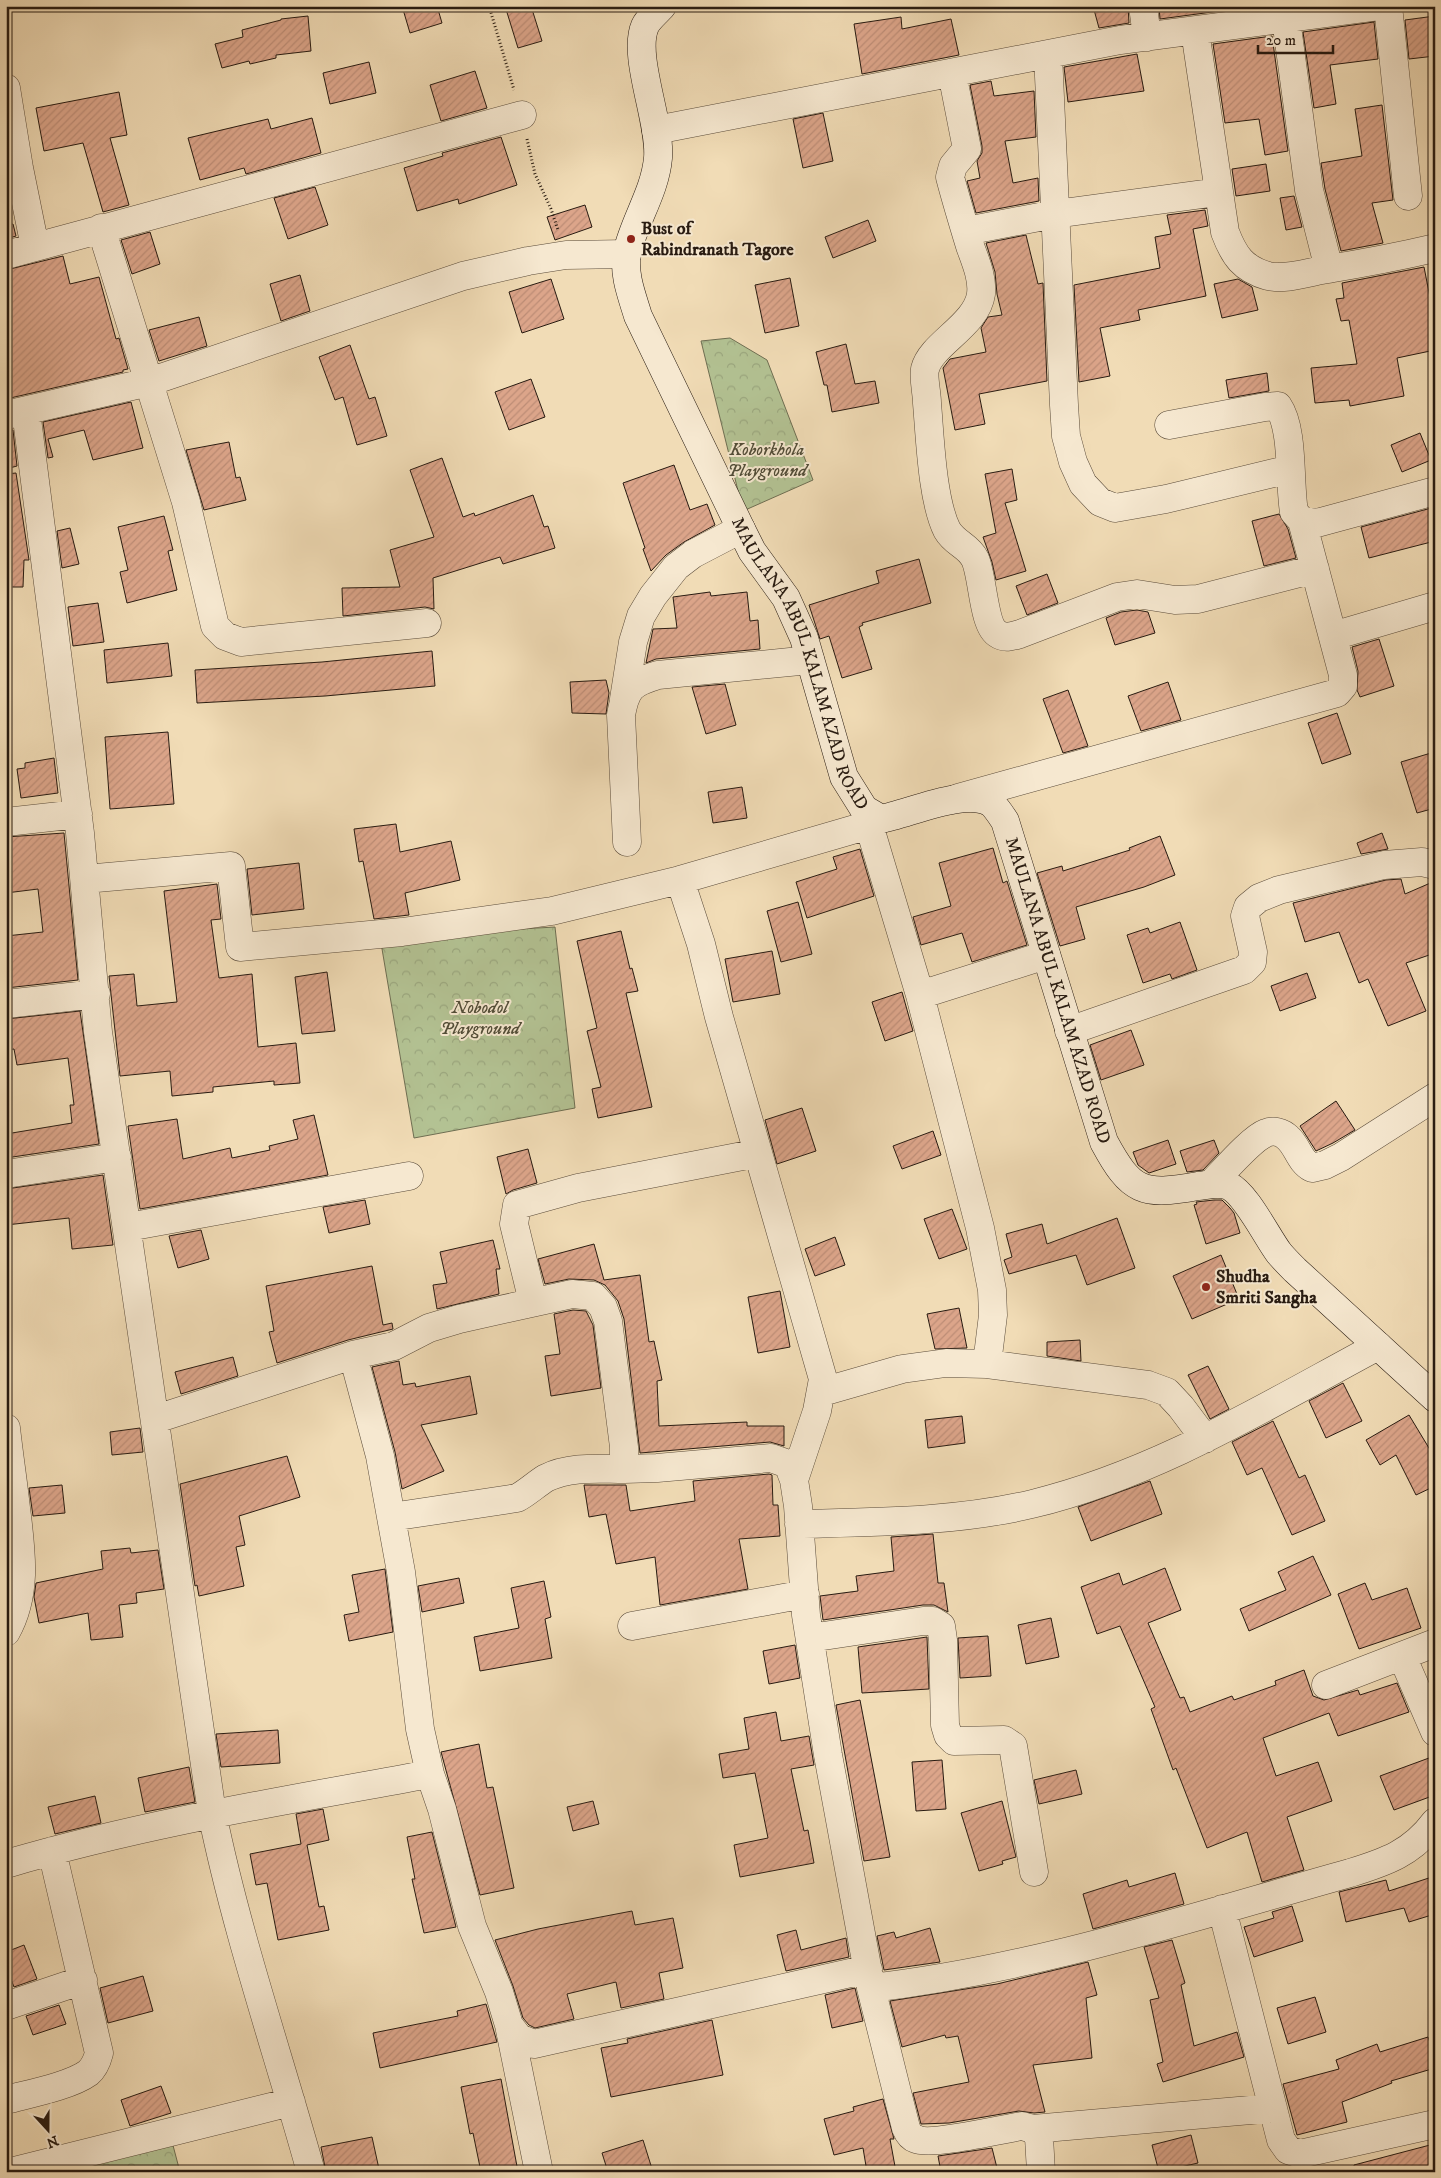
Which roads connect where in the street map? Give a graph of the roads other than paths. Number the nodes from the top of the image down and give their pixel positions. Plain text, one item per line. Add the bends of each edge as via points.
1 (662, 6) edge
2 (1142, 6) edge
3 (1379, 6) edge
4 (1388, 6) edge
5 (1286, 19) junction
6 (1195, 30) junction
7 (1147, 37) junction
8 (1048, 54) junction
9 (952, 73) junction
10 (6, 88) edge
11 (522, 115) dead end
12 (656, 130) junction
13 (1218, 192) junction
14 (1408, 196) dead end
15 (1055, 214) junction
16 (102, 228) junction
17 (966, 231) junction
18 (35, 247) junction
19 (1435, 248) edge
20 (627, 254) junction
21 (6, 255) edge
22 (1329, 269) junction
23 (149, 382) junction
24 (16, 413) edge
25 (1168, 424) dead end
26 (1290, 469) junction
27 (1435, 491) edge
28 (1302, 521) junction
29 (741, 529) junction
30 (1315, 569) junction
31 (1435, 606) edge
32 (427, 622) dead end
33 (1332, 636) junction
34 (810, 660) junction
35 (624, 698) junction
36 (954, 800) junction
37 (78, 814) junction
38 (6, 822) edge
39 (875, 822) junction
40 (627, 842) dead end
41 (1435, 865) edge
42 (85, 879) junction
43 (680, 880) junction
44 (1046, 955) junction
45 (96, 994) junction
46 (920, 995) junction
47 (6, 1004) edge
48 (1069, 1031) junction
49 (1435, 1097) edge
50 (758, 1153) junction
51 (117, 1157) junction
52 (6, 1174) edge
53 (409, 1176) dead end
54 (1211, 1184) junction
55 (128, 1227) junction
56 (532, 1302) junction
57 (1378, 1346) junction
58 (353, 1355) junction
59 (987, 1364) junction
60 (822, 1392) junction
61 (1435, 1398) edge
62 (156, 1419) junction
63 (6, 1428) edge
64 (1205, 1439) junction
65 (624, 1469) junction
66 (794, 1480) junction
67 (392, 1517) junction
68 (799, 1524) junction
69 (805, 1594) junction
70 (632, 1626) dead end
71 (6, 1632) edge
72 (810, 1638) junction
73 (1435, 1643) edge
74 (1402, 1656) junction
75 (1326, 1685) dead end
76 (1435, 1732) edge
77 (430, 1774) junction
78 (212, 1813) junction
79 (1435, 1822) edge
80 (52, 1851) junction
81 (6, 1864) edge
82 (1034, 1872) dead end
83 (1222, 1909) junction
84 (870, 1979) junction
85 (83, 1980) junction
86 (6, 2006) edge
87 (509, 2025) junction
88 (6, 2100) edge
89 (291, 2102) junction
90 (1273, 2108) junction
91 (1434, 2127) edge
92 (1033, 2129) junction
93 (10, 2172) edge
94 (312, 2172) edge
95 (539, 2172) edge
96 (1041, 2172) edge

1 - 12 street, MAULANA ABUL KALAM AZAD ROAD via 645,26 641,50
2 - 7 street
3 - 5 street
4 - 14 street
5 - 6 street
5 - 22 street via 1309,190
6 - 7 street
6 - 13 street
7 - 8 street
8 - 9 street
8 - 15 street
9 - 12 street
9 - 17 street via 967,149 953,166 950,177
10 - 18 street
11 - 16 street
12 - 20 street, MAULANA ABUL KALAM AZAD ROAD via 658,158
13 - 15 street
13 - 22 street via 1225,232 1232,251 1242,263 1271,276
15 - 17 street
15 - 26 street via 1066,436 1083,484 1100,502 1115,508
16 - 18 street
16 - 23 street
17 - 30 street via 981,294 976,310 935,352 925,368 926,382 935,478 944,520 954,540 975,559 990,624 997,634 1007,637 1020,634 1117,597 1136,594 1175,600 1198,599
18 - 21 street
19 - 22 street
20 - 23 street via 566,255 463,276
20 - 29 street, MAULANA ABUL KALAM AZAD ROAD via 627,279 638,316
23 - 24 street
23 - 32 street via 186,502 215,626 226,636 241,642 259,641
24 - 37 street
25 - 26 street via 1278,406 1288,429
26 - 28 street via 1294,512
27 - 28 street via 1317,523
28 - 30 street
29 - 34 street, MAULANA ABUL KALAM AZAD ROAD via 752,551 786,598
29 - 35 street via 693,554 676,567 653,596 641,616 633,642
30 - 33 street
31 - 33 street
33 - 36 street via 1344,675 1337,693
34 - 35 street via 658,675 630,688
34 - 39 street, MAULANA ABUL KALAM AZAD ROAD via 844,777
35 - 40 street via 621,715
36 - 39 street, MAULANA ABUL KALAM AZAD ROAD
36 - 44 street, MAULANA ABUL KALAM AZAD ROAD via 978,797 992,804 1005,821
37 - 38 street
37 - 42 street
39 - 43 street
39 - 46 street
41 - 48 street via 1422,862 1384,865 1279,890 1259,898 1248,907 1245,916 1254,952 1252,962 1244,970
42 - 43 street via 231,866 240,946 402,932 552,911
42 - 45 street
43 - 50 street via 701,944
44 - 46 street
44 - 48 street, MAULANA ABUL KALAM AZAD ROAD
45 - 47 street
45 - 51 street via 98,1032
46 - 59 street via 980,1228 992,1290 992,1334
48 - 54 street, MAULANA ABUL KALAM AZAD ROAD via 1104,1142 1119,1170 1134,1185 1153,1191
49 - 54 street via 1341,1157 1312,1168 1304,1163 1288,1138 1278,1132 1266,1133
50 - 56 street via 578,1188 517,1205 514,1224
50 - 60 street via 819,1359
51 - 52 street
51 - 55 street
53 - 55 street
54 - 57 street, MAULANA ABUL KALAM AZAD ROAD via 1229,1186 1240,1196 1294,1270
55 - 62 street
56 - 58 street via 428,1328 394,1346
56 - 65 street via 572,1294 593,1296 602,1307 608,1321
57 - 61 street, MAULANA ABUL KALAM AZAD ROAD
57 - 64 street
58 - 62 street
58 - 67 street via 380,1456
59 - 60 street via 923,1365
59 - 64 street via 1148,1385 1166,1392
60 - 66 street
62 - 78 street
63 - 71 street via 22,1559 20,1598
64 - 68 street via 1163,1460 1032,1504 919,1519
65 - 66 street via 770,1458 788,1464
65 - 67 street via 576,1469 544,1479 517,1498
66 - 68 street
67 - 77 street via 420,1729
68 - 69 street
69 - 70 street
69 - 72 street
72 - 82 street via 923,1621 933,1621 941,1626 948,1734 954,1741 1004,1740 1012,1746
72 - 84 street via 828,1755
73 - 74 street
74 - 75 street
74 - 76 street
77 - 78 street
77 - 87 street via 472,1926
78 - 80 street
78 - 89 street
79 - 83 street via 1408,1850 1381,1863
80 - 81 street
80 - 85 street
83 - 84 street via 1023,1962 931,1981
83 - 90 street
84 - 87 street via 534,2044 519,2038
84 - 92 street via 910,2136 917,2140 936,2140 1022,2126
85 - 86 street
85 - 88 street via 98,2040 100,2053 96,2064 73,2081
87 - 95 street
89 - 93 street
89 - 94 street
90 - 91 street via 1281,2140 1288,2150 1300,2154
90 - 92 street
92 - 96 street via 1038,2137

